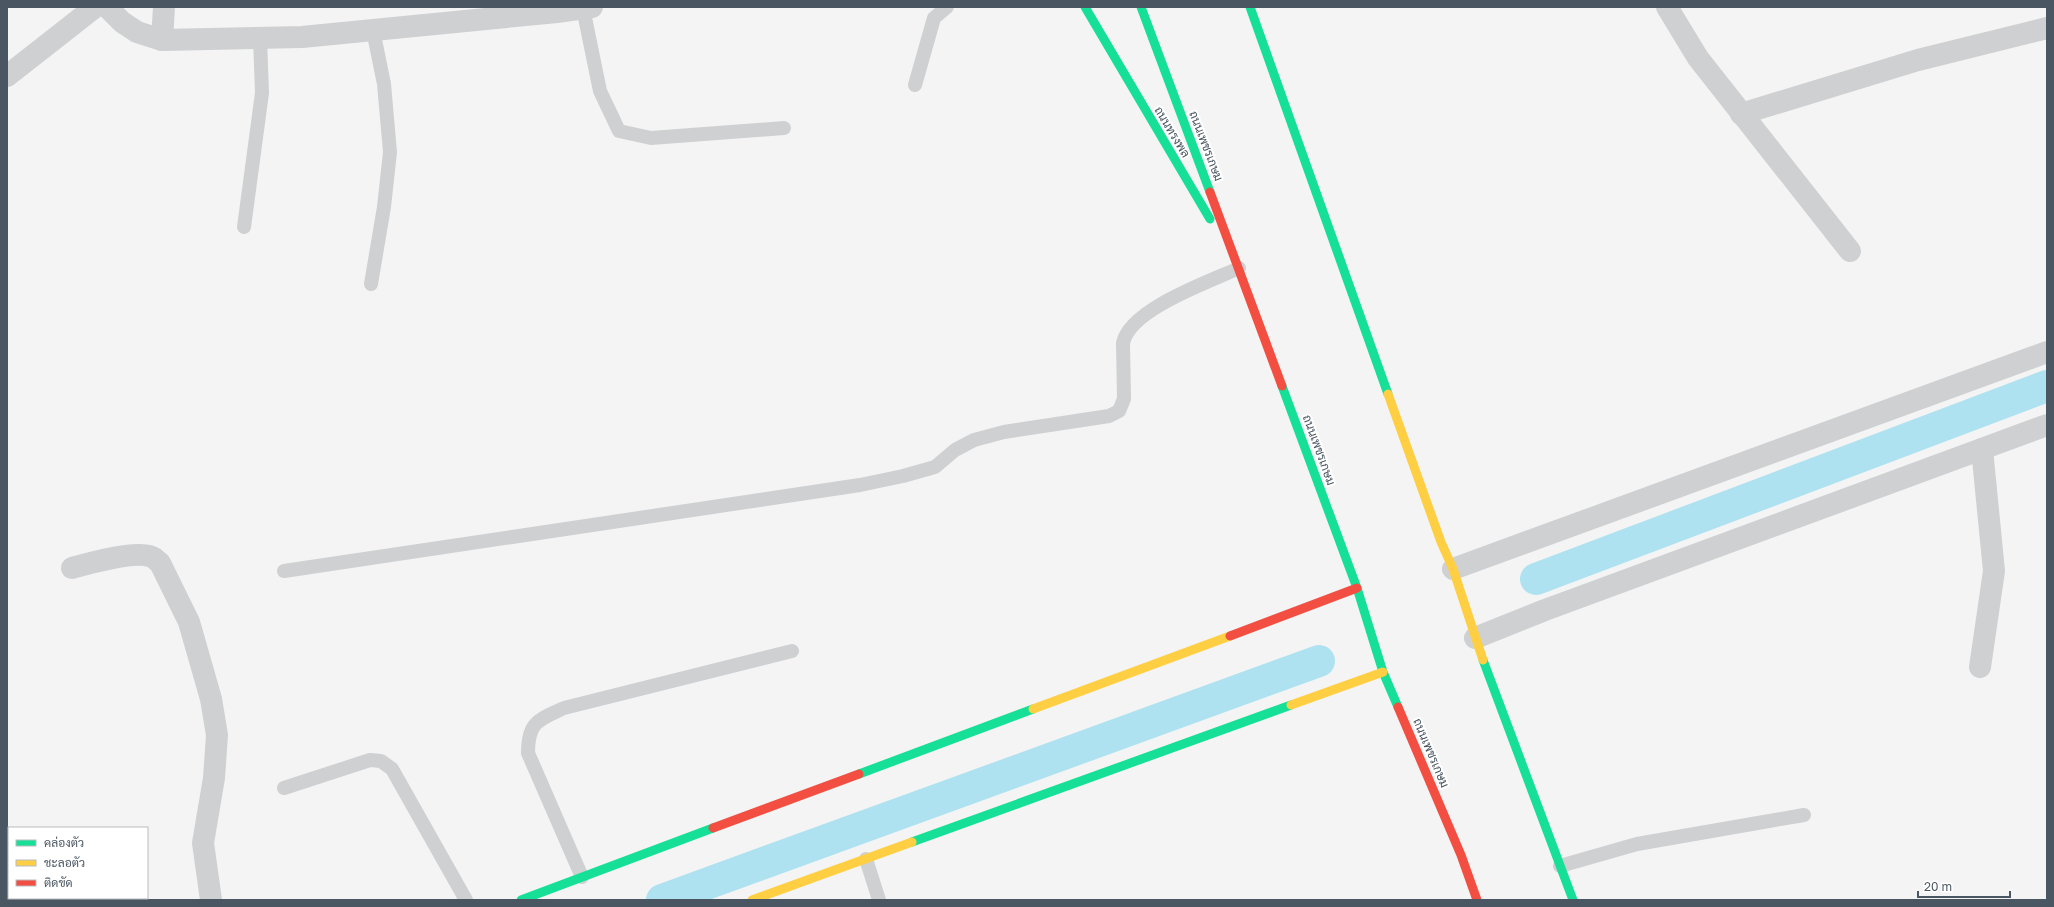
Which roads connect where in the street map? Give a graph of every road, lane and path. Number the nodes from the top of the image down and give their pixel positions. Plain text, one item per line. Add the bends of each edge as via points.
1 (95, 7) edge
2 (107, 7) edge
3 (164, 7) edge
4 (947, 7) edge
5 (1085, 7) edge
6 (1141, 7) edge
7 (1250, 7) edge
8 (1667, 7) edge
9 (588, 8) edge
10 (441, 16) edge
11 (2047, 28) edge
12 (373, 30) junction
13 (260, 38) junction
14 (162, 40) junction
15 (7, 76) edge
16 (915, 85) dead end
17 (1741, 114) junction
18 (784, 128) dead end
19 (244, 227) dead end
20 (1850, 251) dead end
21 (1239, 268) junction
22 (371, 284) dead end
23 (2047, 352) edge
24 (2047, 425) edge
25 (1982, 448) junction
26 (72, 568) dead end
27 (1453, 569) junction
28 (284, 571) dead end
29 (1357, 588) junction
30 (1475, 638) junction
31 (792, 651) dead end
32 (1980, 667) dead end
33 (1383, 672) junction
34 (284, 788) dead end
35 (1804, 816) dead end
36 (866, 859) junction
37 (1560, 866) junction
38 (582, 877) junction
39 (879, 898) edge
40 (211, 900) edge
41 (466, 900) edge
42 (521, 900) edge
43 (752, 900) edge
44 (1477, 900) edge
45 (1573, 900) edge

1 - 15 street
2 - 14 street via 137,32
3 - 14 street
4 - 16 lane via 934,18
5 - 21 main road, ถนนทรงพล
6 - 21 main road, ถนนเพชรเกษม
7 - 27 main road via 1441,542
8 - 17 street via 1698,58
9 - 10 street
9 - 18 lane via 600,91 619,131 651,138
10 - 12 street
11 - 17 street via 1918,60
12 - 13 street
12 - 22 lane via 384,84 390,152
13 - 14 street
13 - 19 lane via 262,94
17 - 20 street
21 - 28 lane via 1151,310 1125,334 1124,399 1119,411 1109,416 1004,432 974,440 955,450 934,467 860,485
21 - 29 main road, ถนนเพชรเกษม
23 - 27 street
24 - 25 street
25 - 30 street
25 - 32 street via 1994,571
26 - 40 street via 105,558 145,555 153,557 160,563 189,622 211,699 216,735 214,778 203,843
27 - 30 main road
29 - 33 main road, ถนนเพชรเกษม
29 - 38 main road
30 - 37 main road
31 - 38 lane via 564,708 538,720 528,735 528,753
33 - 36 main road
33 - 44 main road, ถนนเพชรเกษม via 1461,855
34 - 41 lane via 370,760 380,761 392,769
35 - 37 lane via 1637,844
36 - 39 lane
36 - 43 main road
37 - 45 main road
38 - 42 main road

